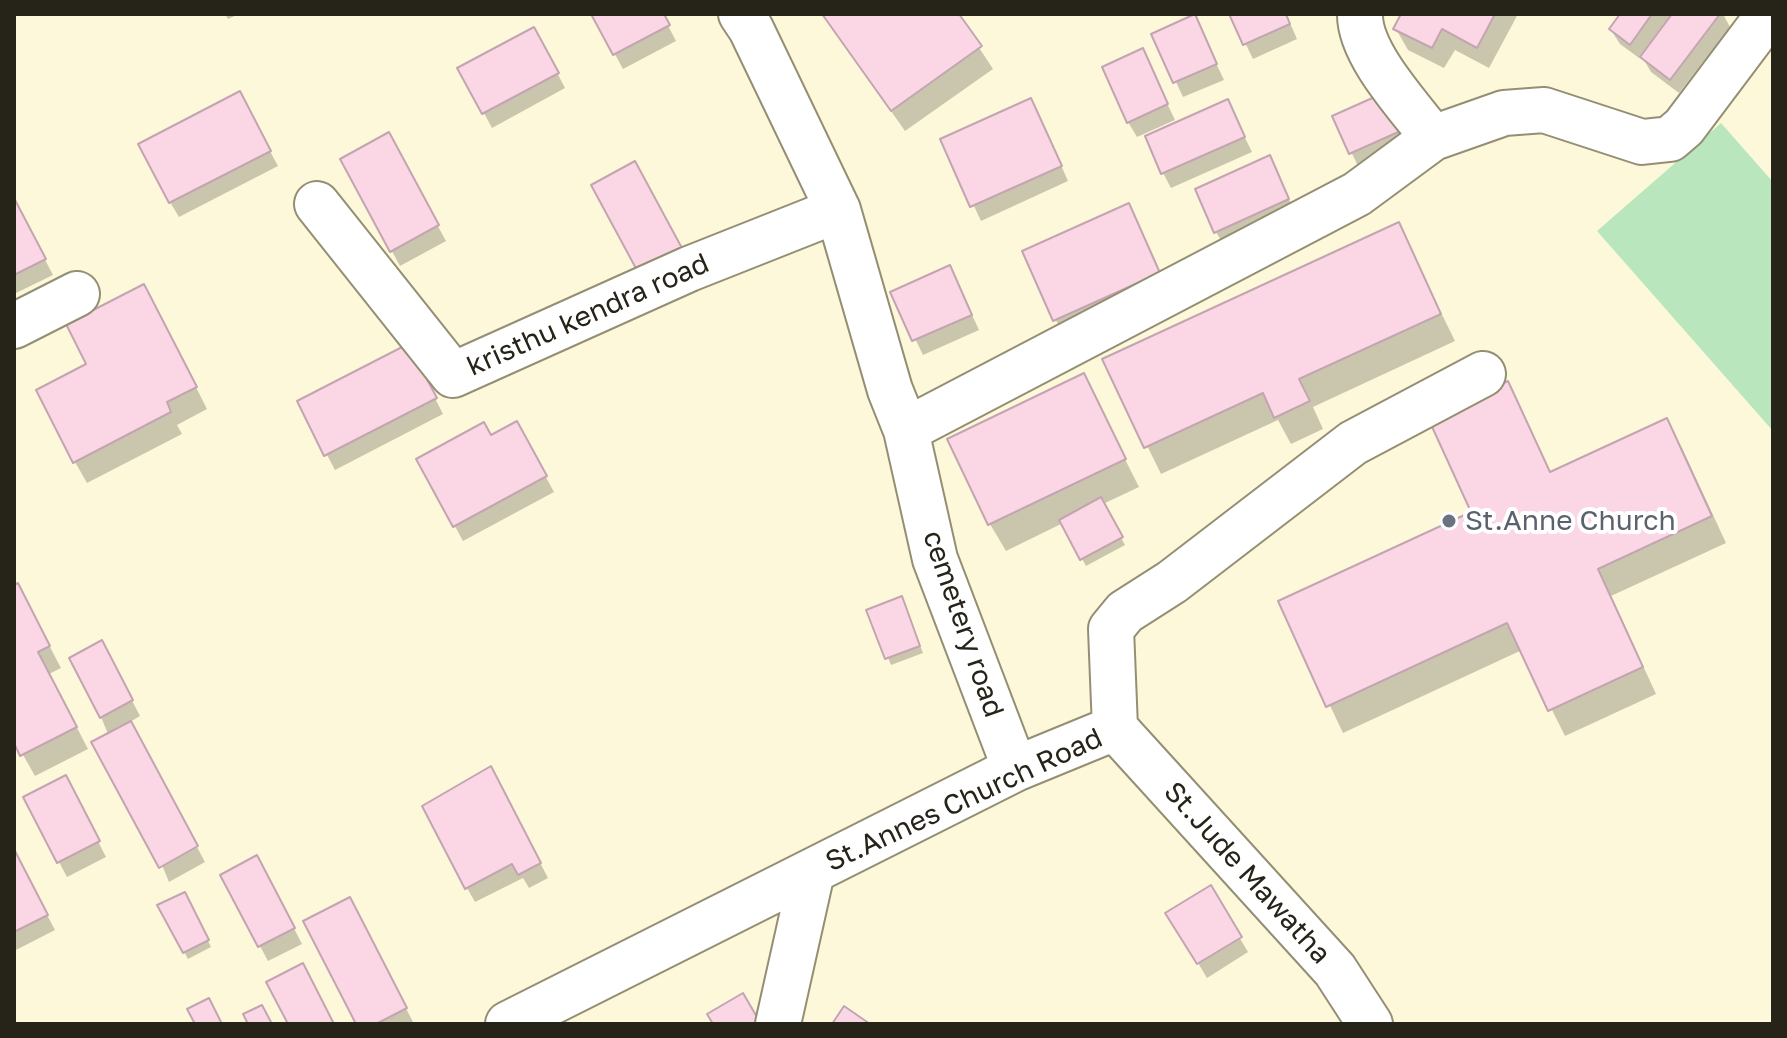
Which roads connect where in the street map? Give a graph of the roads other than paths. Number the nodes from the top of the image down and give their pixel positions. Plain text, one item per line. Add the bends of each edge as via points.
1 (741, 14) edge
2 (1360, 14) edge
3 (1769, 14) edge
4 (1433, 138) junction
5 (317, 204) dead end
6 (838, 210) junction
7 (77, 294) dead end
8 (14, 326) edge
9 (1483, 374) dead end
10 (906, 430) junction
11 (1115, 728) junction
12 (1015, 769) junction
13 (812, 872) junction
14 (1355, 1020) edge
15 (508, 1024) edge
16 (778, 1024) edge

1 - 6 street, cemetery road
2 - 4 street via 1373,57
3 - 4 street via 1670,139 1642,142 1544,110 1504,113
4 - 10 street via 1357,194
5 - 6 street, kristhu kendra road via 453,375 689,269
6 - 10 street, cemetery road
7 - 8 street
9 - 11 street via 1353,443 1125,612 1111,629
10 - 12 street, cemetery road via 935,559
11 - 12 street, St.Annes Church Road
11 - 14 street, St.Jude Mawatha via 1335,970
12 - 13 street, St.Annes Church Road
13 - 15 street, St.Annes Church Road
13 - 16 street, St.Annes Church Road

